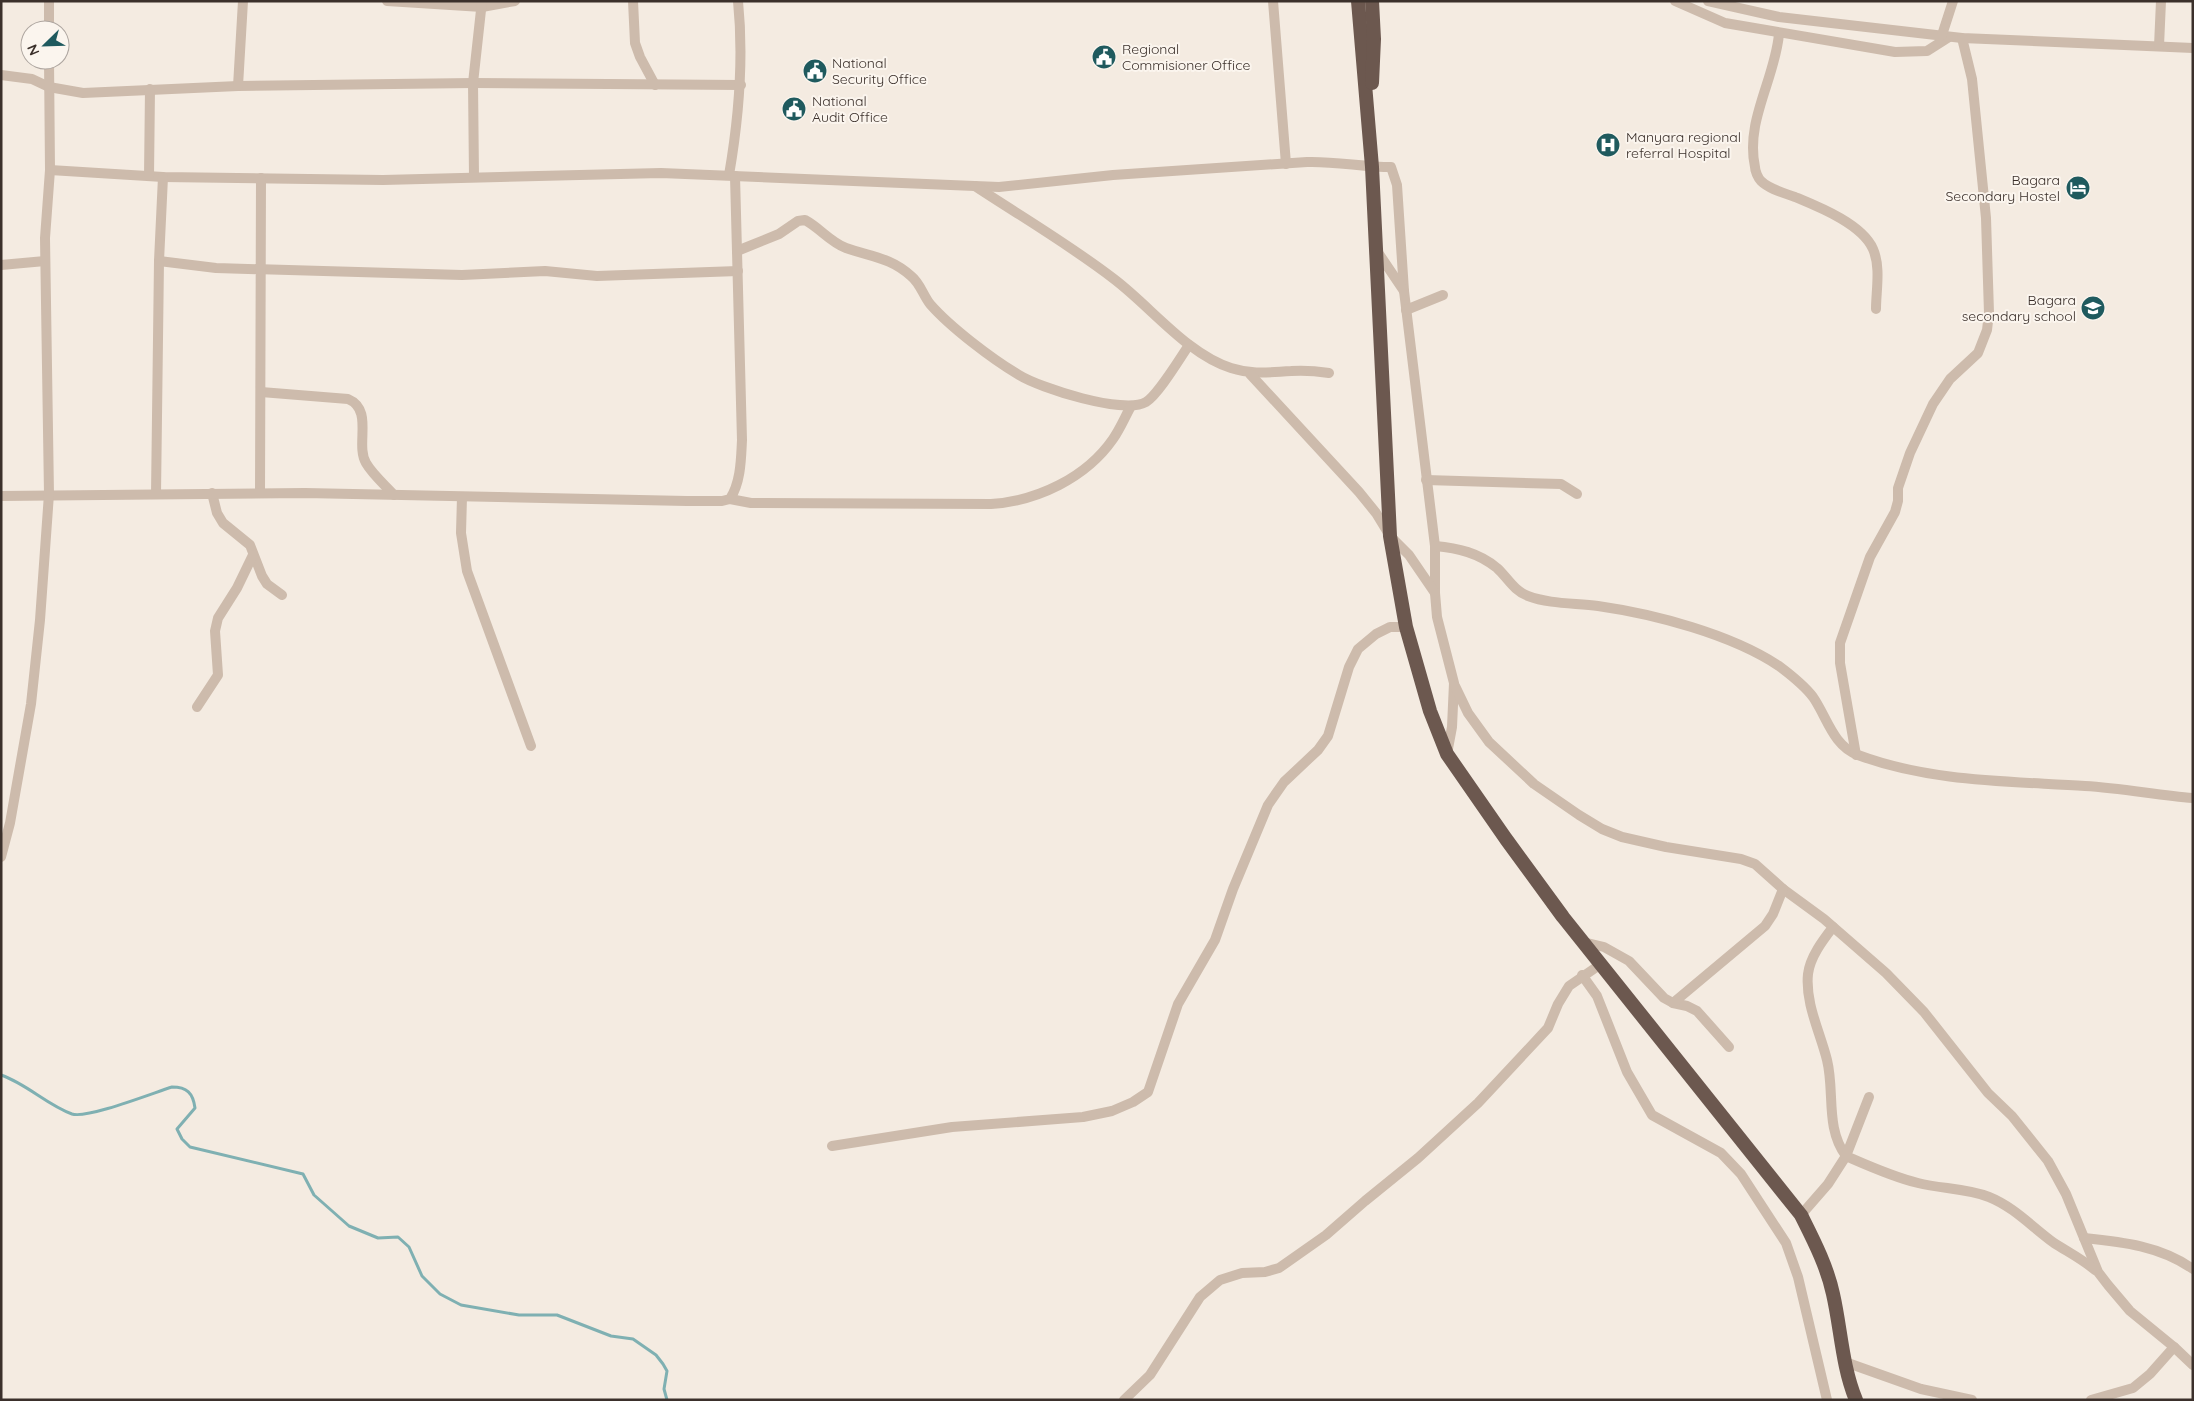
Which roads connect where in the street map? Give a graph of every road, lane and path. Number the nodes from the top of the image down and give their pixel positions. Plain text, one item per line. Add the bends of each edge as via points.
1 (49, 1) edge
2 (243, 1) edge
3 (387, 1) edge
4 (515, 1) edge
5 (633, 1) edge
6 (738, 1) edge
7 (1273, 1) edge
8 (1358, 1) edge
9 (1372, 1) edge
10 (1675, 1) edge
11 (1708, 1) edge
12 (1953, 1) edge
13 (2161, 1) edge
14 (482, 4) edge
15 (49, 20) edge
16 (1779, 34) junction
17 (1946, 36) junction
18 (1962, 38) junction
19 (2159, 46) junction
20 (2193, 48) edge
21 (49, 70) edge
22 (1, 75) edge
23 (473, 83) junction
24 (655, 85) junction
25 (741, 85) junction
26 (238, 86) junction
27 (49, 87) junction
28 (150, 89) junction
29 (1369, 136) junction
30 (1286, 164) junction
31 (1372, 167) junction
32 (50, 170) junction
33 (732, 175) junction
34 (149, 176) junction
35 (163, 177) junction
36 (260, 178) junction
37 (474, 178) junction
38 (974, 185) junction
39 (737, 250) junction
40 (1376, 250) junction
41 (159, 261) junction
42 (45, 262) junction
43 (1, 265) edge
44 (261, 268) junction
45 (738, 271) junction
46 (1404, 291) junction
47 (1443, 295) dead end
48 (1406, 310) junction
49 (1876, 310) dead end
50 (1189, 345) junction
51 (1329, 373) dead end
52 (1250, 374) junction
53 (260, 392) junction
54 (1131, 406) junction
55 (1426, 480) junction
56 (260, 493) junction
57 (49, 494) junction
58 (156, 494) junction
59 (212, 494) junction
60 (1577, 494) dead end
61 (394, 495) junction
62 (1, 496) edge
63 (462, 497) junction
64 (730, 500) junction
65 (1390, 536) junction
66 (1435, 546) junction
67 (253, 555) junction
68 (1435, 593) junction
69 (282, 595) dead end
70 (1406, 627) junction
71 (1454, 683) junction
72 (197, 707) dead end
73 (531, 746) dead end
74 (1447, 754) junction
75 (1856, 755) junction
76 (2193, 798) edge
77 (1, 857) edge
78 (1783, 889) junction
79 (1833, 927) junction
80 (1583, 942) junction
81 (1601, 964) junction
82 (1582, 975) junction
83 (1673, 1003) junction
84 (1728, 1047) dead end
85 (1869, 1097) dead end
86 (832, 1146) dead end
87 (1846, 1156) junction
88 (1801, 1215) junction
89 (2084, 1238) junction
90 (2193, 1269) edge
91 (2098, 1272) junction
92 (2174, 1347) junction
93 (1845, 1362) junction
94 (2193, 1365) edge
95 (1124, 1400) edge
96 (1827, 1400) edge
97 (1856, 1400) edge
98 (1972, 1400) edge
99 (2091, 1400) edge

1 - 15 street
2 - 26 street
3 - 14 street
4 - 14 street
5 - 24 street via 635,43
6 - 25 street
7 - 30 street
8 - 29 highway
9 - 29 highway via 1374,39
10 - 16 street via 1725,23
11 - 17 street via 1779,17
12 - 17 street
13 - 19 street
14 - 23 street
16 - 17 street via 1912,53 1927,51
16 - 49 street via 1777,54 1761,99 1752,145 1755,169 1760,180 1824,209 1861,233 1873,248 1876,259
17 - 18 street
18 - 19 street
18 - 75 street via 1972,79 1986,218 1987,330 1978,353 1950,380 1933,404 1910,453 1898,488 1895,512 1870,557 1840,643 1840,663
19 - 20 street
21 - 27 street
22 - 27 street via 32,79
23 - 24 street
23 - 26 street
23 - 37 street
24 - 25 street
25 - 33 street
26 - 28 street
27 - 28 street via 82,93
27 - 32 street
28 - 34 street
29 - 31 highway
30 - 31 street via 1326,161
30 - 38 street via 1112,175 1022,186
31 - 40 highway
31 - 46 street via 1391,166 1395,176
32 - 34 street
32 - 42 street
33 - 37 street via 661,172
33 - 38 street
33 - 39 street
34 - 35 street
35 - 36 street
35 - 41 street
36 - 37 street
36 - 44 street
38 - 50 street via 1095,265
39 - 45 street
39 - 54 street via 805,220 834,242 880,256 904,270 930,304 948,321 1020,376 1078,397
40 - 46 street
40 - 65 highway
41 - 44 street via 216,268
41 - 58 street
42 - 43 street
42 - 57 street
44 - 45 street via 462,275 545,271 597,276
44 - 53 street
45 - 64 street via 742,440 739,475
46 - 48 street
47 - 48 street
48 - 55 street
50 - 52 street via 1229,368
50 - 54 street via 1147,402
51 - 52 street via 1289,371
52 - 65 street via 1359,492
53 - 56 street
53 - 61 street via 354,402 362,415 366,463
54 - 64 street via 1113,440 1086,468 1024,500 978,504 751,503
55 - 60 street via 1561,484
55 - 66 street
56 - 59 street
56 - 61 street
57 - 58 street
57 - 62 street
57 - 77 street via 31,704
58 - 59 street
59 - 67 street via 223,523 243,538
61 - 63 street
63 - 64 street
63 - 73 street via 467,571
65 - 68 street via 1409,555
65 - 70 highway
66 - 68 street
66 - 75 street via 1456,548 1486,560 1526,595 1648,615 1716,635 1749,649 1800,683 1813,697 1839,742
67 - 69 street via 267,584
67 - 72 street via 218,618 215,631 218,675
68 - 71 street via 1440,632
70 - 74 highway via 1430,711
70 - 86 street via 1390,627 1358,649 1349,667 1328,736 1284,782 1268,805 1215,940 1178,1004 1148,1092 1119,1108 1082,1117 952,1127
71 - 74 street
71 - 78 street via 1468,713 1489,742 1534,784 1579,815 1622,837 1675,849 1741,858 1755,864
74 - 80 highway
75 - 76 street via 1910,769 1986,781 2096,787
78 - 79 street
78 - 83 street via 1774,914 1765,926
79 - 87 street via 1811,963 1808,990 1827,1062 1833,1128 1838,1146
79 - 89 street via 1886,973 1924,1012 1988,1093 2030,1137 2066,1194
80 - 81 highway
80 - 83 street via 1604,947 1629,962
81 - 82 street
81 - 88 highway
82 - 95 street via 1569,986 1548,1028 1471,1109 1326,1236 1279,1268 1220,1280 1200,1297 1150,1375
82 - 96 street via 1597,996 1627,1072 1652,1115 1721,1153 1742,1174 1786,1243 1800,1284
83 - 84 street via 1697,1011
85 - 87 street
87 - 88 street via 1828,1184
87 - 91 street via 1918,1183 1956,1188 2007,1205
88 - 93 highway via 1833,1291
89 - 90 street via 2148,1248 2177,1258
89 - 91 street
91 - 92 street via 2130,1311
92 - 94 street
92 - 99 street via 2132,1388
93 - 97 highway
93 - 98 street via 1920,1389

